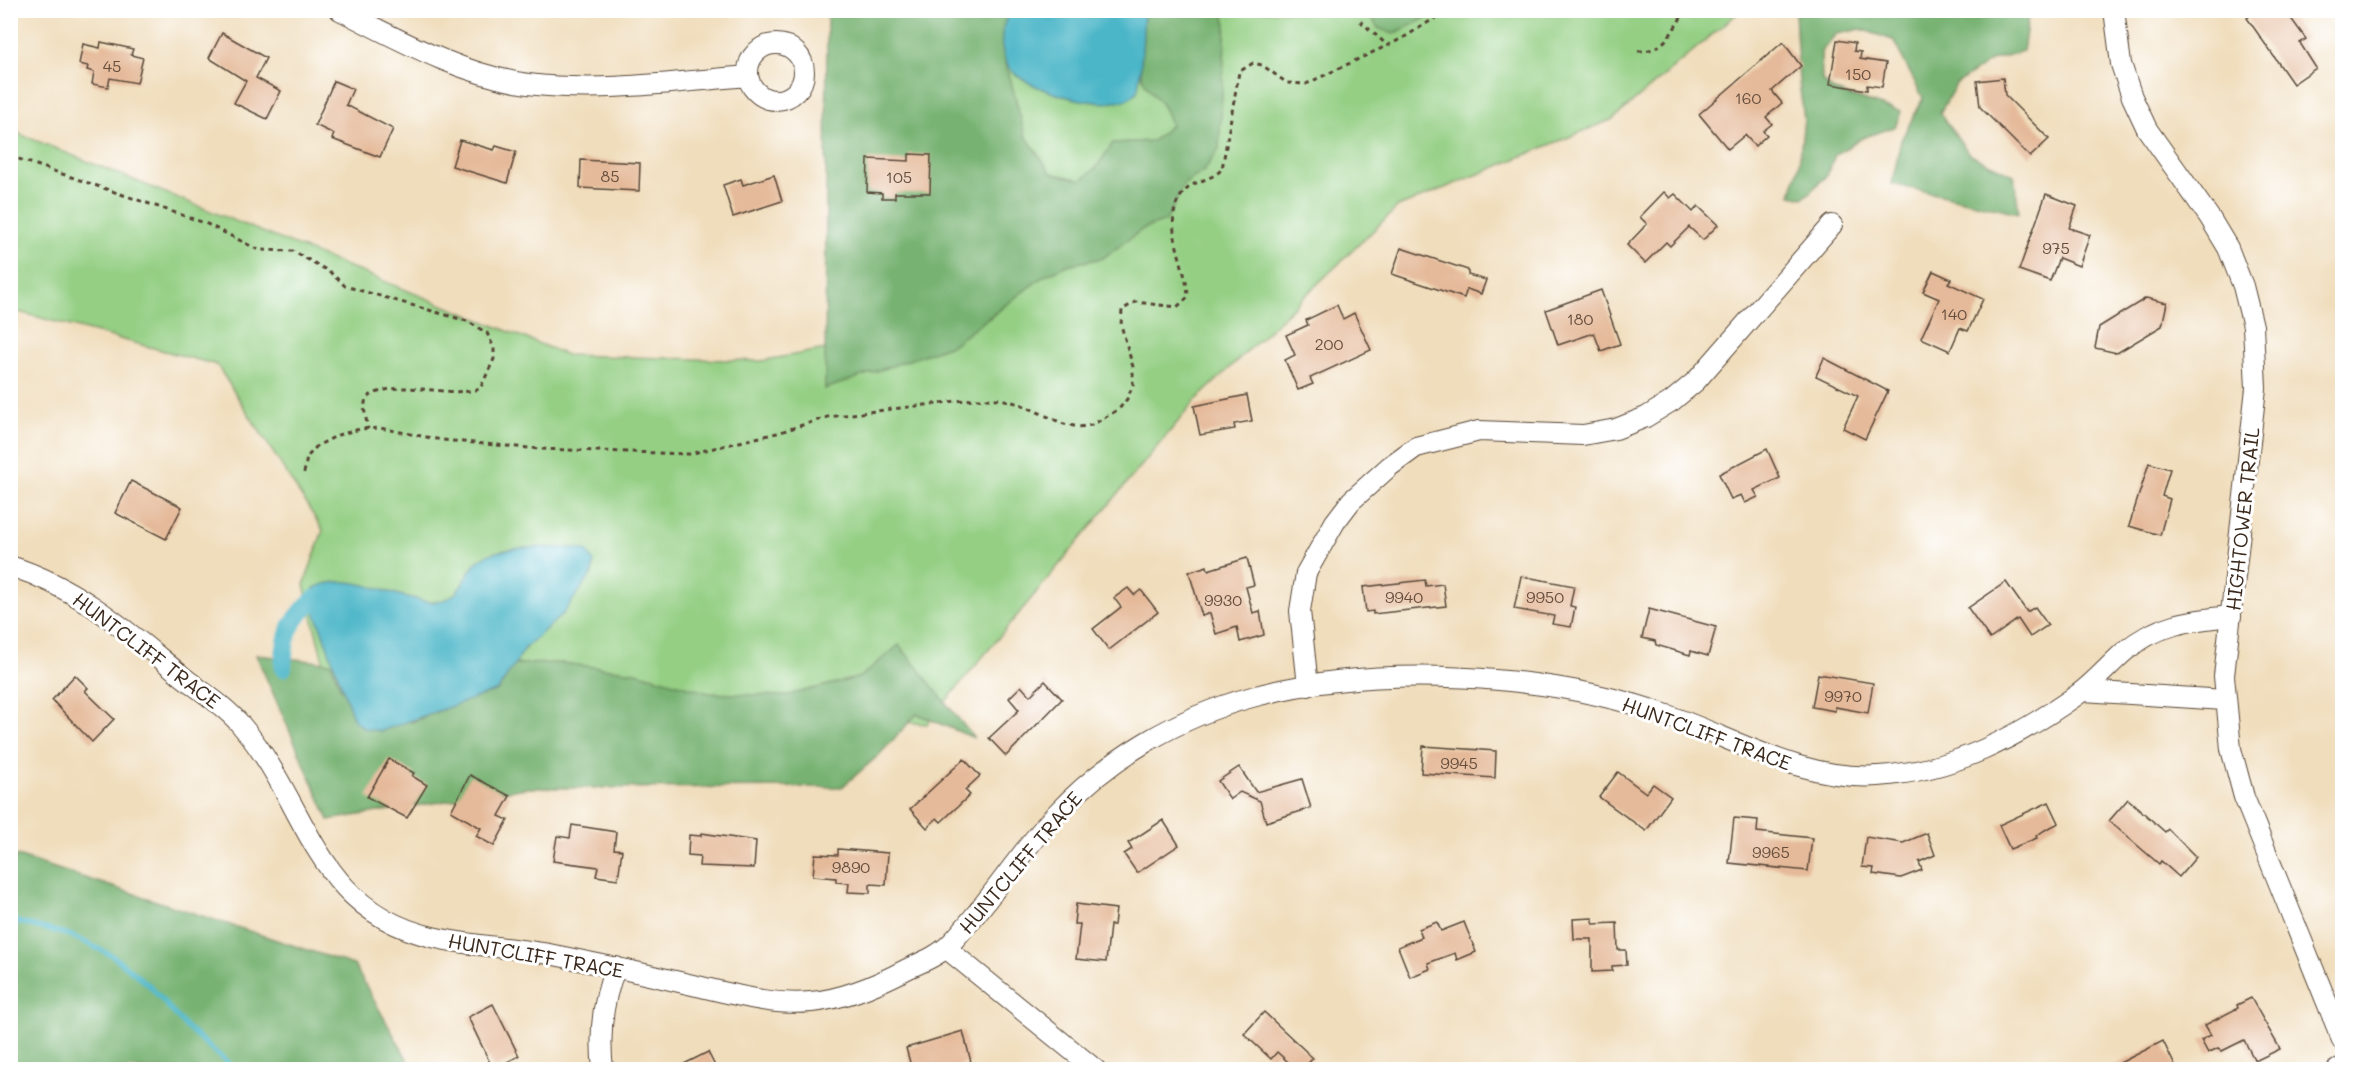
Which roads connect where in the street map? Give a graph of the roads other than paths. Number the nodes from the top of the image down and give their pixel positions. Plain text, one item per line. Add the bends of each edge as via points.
1 (340, 10) edge
2 (2114, 10) edge
3 (748, 76) dead end
4 (1832, 225) dead end
5 (10, 566) edge
6 (2231, 616) junction
7 (1308, 686) junction
8 (2083, 691) junction
9 (2225, 700) junction
10 (947, 949) junction
11 (616, 968) junction
12 (2343, 1040) edge
13 (2343, 1066) edge
14 (603, 1070) edge
15 (1096, 1070) edge
16 (2337, 1070) edge

1 - 3 street via 447,61 528,84 606,87
2 - 6 street, HIGHTOWER TRAIL via 2121,64 2132,97 2148,129 2228,248 2253,326 2256,388
4 - 7 street via 1696,381 1646,417 1617,429 1583,435 1479,431 1416,447 1370,482 1335,522 1306,573 1300,611
5 - 11 street, HUNTCLIFF TRACE via 56,583 99,608 237,720 262,753 324,864 369,909 433,938 526,949
6 - 8 street, HUNTCLIFF TRACE via 2184,620 2153,631 2130,646
6 - 9 street, HIGHTOWER TRAIL
7 - 8 street, HUNTCLIFF TRACE via 1434,677 1553,687 1665,714 1803,768 1869,777 1921,772 1971,757 2009,739
7 - 10 street, HUNTCLIFF TRACE via 1254,696 1207,712 1161,733 1119,759 1054,815
8 - 9 street
9 - 12 street, HIGHTOWER TRAIL via 2231,749 2244,797
10 - 11 street, HUNTCLIFF TRACE via 882,982 839,998 805,1003 761,1000
10 - 15 street
11 - 14 street via 605,993
13 - 16 street

